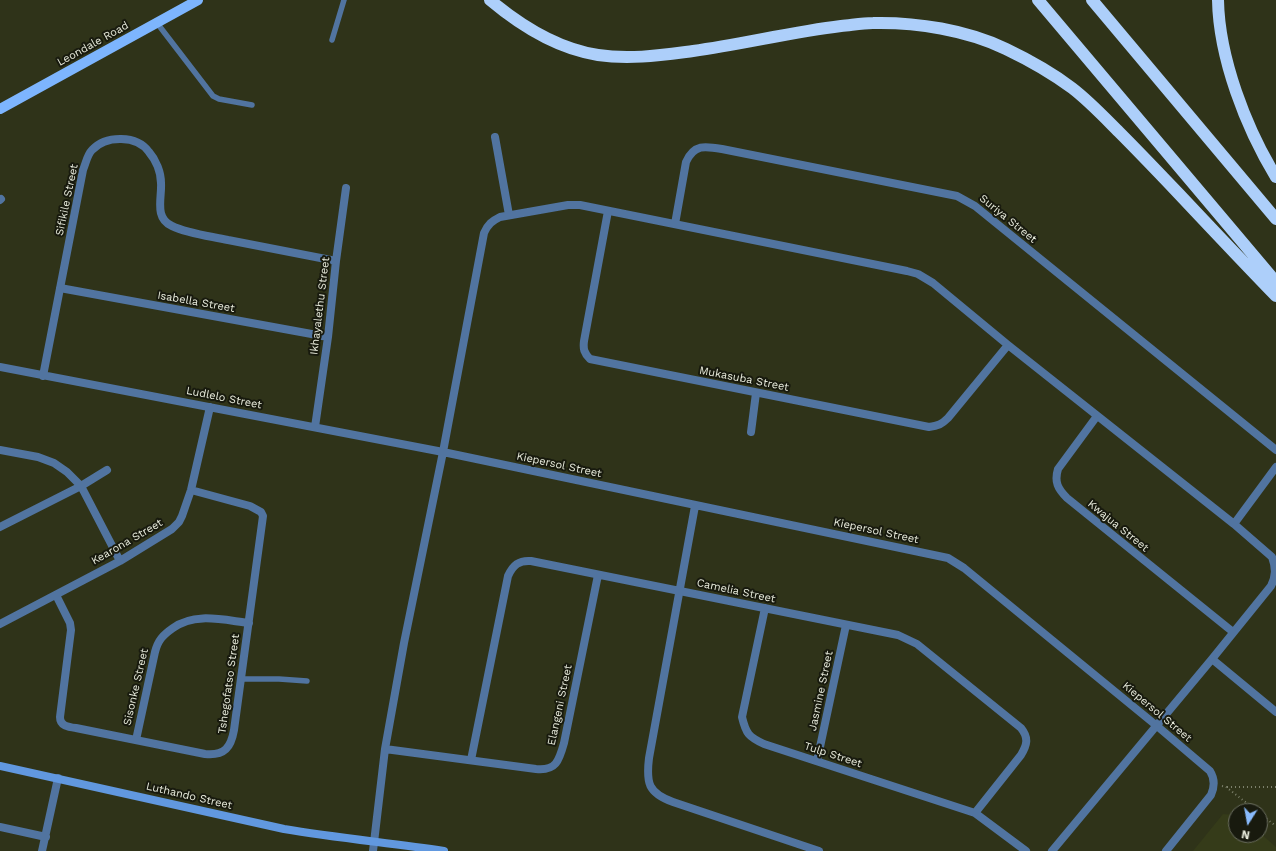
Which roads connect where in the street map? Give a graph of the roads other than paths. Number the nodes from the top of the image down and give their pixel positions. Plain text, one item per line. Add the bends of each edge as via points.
1 (198, 0) edge
2 (344, 0) edge
3 (490, 0) edge
4 (1038, 0) edge
5 (1092, 0) edge
6 (1218, 0) edge
7 (157, 23) junction
8 (332, 40) dead end
9 (252, 105) dead end
10 (0, 109) edge
11 (495, 137) dead end
12 (1276, 177) edge
13 (346, 188) dead end
14 (608, 211) junction
15 (509, 215) junction
16 (1276, 218) edge
17 (674, 224) junction
18 (336, 261) junction
19 (1276, 282) edge
20 (60, 288) junction
21 (1276, 296) edge
22 (328, 337) junction
23 (1008, 345) junction
24 (0, 368) edge
25 (43, 376) junction
26 (756, 393) junction
27 (210, 407) junction
28 (1097, 416) junction
29 (315, 427) junction
30 (751, 432) dead end
31 (0, 450) edge
32 (1276, 450) edge
33 (443, 452) junction
34 (1276, 467) edge
35 (107, 470) dead end
36 (81, 486) junction
37 (191, 490) junction
38 (695, 506) junction
39 (1234, 524) junction
40 (0, 527) edge
41 (120, 561) junction
42 (598, 574) junction
43 (679, 591) junction
44 (56, 595) junction
45 (765, 608) junction
46 (248, 623) junction
47 (0, 624) edge
48 (846, 625) junction
49 (1233, 632) junction
50 (1212, 659) junction
51 (241, 679) junction
52 (307, 681) dead end
53 (1276, 712) edge
54 (1157, 726) junction
55 (136, 740) junction
56 (385, 749) junction
57 (471, 760) junction
58 (817, 761) junction
59 (0, 766) edge
60 (58, 778) junction
61 (975, 813) junction
62 (0, 827) edge
63 (46, 837) junction
64 (374, 841) junction
65 (42, 851) edge
66 (373, 851) edge
67 (444, 851) edge
68 (819, 851) edge
69 (1026, 851) edge
70 (1052, 851) edge
71 (1166, 851) edge

1 - 7 main road, Leondale Road
2 - 8 lane
3 - 21 highway via 508,15 558,43 581,51 616,57 656,56 871,23 934,27 1005,48 1045,70 1092,105
4 - 19 highway
5 - 16 highway
6 - 12 highway via 1225,50 1237,93 1252,131
7 - 9 lane via 213,96
7 - 10 main road, Leondale Road
11 - 15 street
13 - 18 street, Ikhayalethu Street
14 - 15 street via 568,205
14 - 17 street
14 - 26 street, Mukasuba Street via 584,341 586,355 596,361
15 - 33 street via 493,220 484,233
17 - 23 street via 918,274 933,283
17 - 32 street, Suriya Street via 686,162 693,150 700,147 722,148 957,196 975,206
18 - 20 street, Sifikile Street via 197,233 165,223 160,209 160,172 155,161 139,142 119,139 98,146 87,158
18 - 22 street, Ikhayalethu Street
20 - 22 street, Isabella Street
20 - 25 street, Sifikile Street
22 - 29 street, Ikhayalethu Street
23 - 26 street, Mukasuba Street via 948,418 937,426 929,427
23 - 28 street
24 - 25 street, Ludlelo Street
25 - 27 street, Ludlelo Street
26 - 30 street
27 - 29 street, Ludlelo Street
27 - 37 street, Kearona Street
28 - 39 street
28 - 49 street, Kwajua Street via 1058,469 1056,483 1059,491
29 - 33 street, Ludlelo Street
31 - 36 street via 38,457 54,464 67,472
33 - 38 street, Kiepersol Street
33 - 56 street
34 - 39 street
35 - 36 street
36 - 40 street
36 - 41 street
37 - 41 street, Kearona Street via 179,522
37 - 46 street, Tshegofatso Street via 250,506 261,512 263,521
38 - 43 street
38 - 54 street, Kiepersol Street via 939,556 957,562
39 - 49 street via 1272,557 1276,572 1271,586
41 - 44 street, Kearona Street
42 - 43 street, Camelia Street
42 - 57 street, Elangeni Street via 564,743 558,760 551,768 541,769
42 - 57 street, Camelia Street via 524,560 516,563 511,569
43 - 45 street, Camelia Street
43 - 68 street via 649,758 648,780 651,788 659,796 673,802
44 - 47 street, Kearona Street
44 - 55 street, Tshegofatso Street via 71,630 61,722 68,727
45 - 48 street, Camelia Street
45 - 58 street, Tulp Street via 742,717 744,727 753,739
46 - 51 street, Tshegofatso Street
46 - 55 street, Sisonke Street via 208,618 192,619 177,625 161,637 155,652
48 - 58 street, Jasmine Street
48 - 61 street, Camelia Street via 898,635 917,644 1021,728 1027,742 1025,748
49 - 50 street
50 - 53 street
50 - 54 street
51 - 52 lane
51 - 55 street, Tshegofatso Street via 233,740 224,750 206,754
54 - 70 street
54 - 71 street, Kiepersol Street via 1214,777 1211,795
56 - 57 street, Elangeni Street
56 - 64 street
58 - 61 street, Tulp Street
59 - 60 street, Luthando Street
60 - 63 street
60 - 64 street, Luthando Street via 284,829
61 - 69 street, Tulp Street
62 - 63 street
63 - 65 street
64 - 66 street
64 - 67 street, Luthando Street

